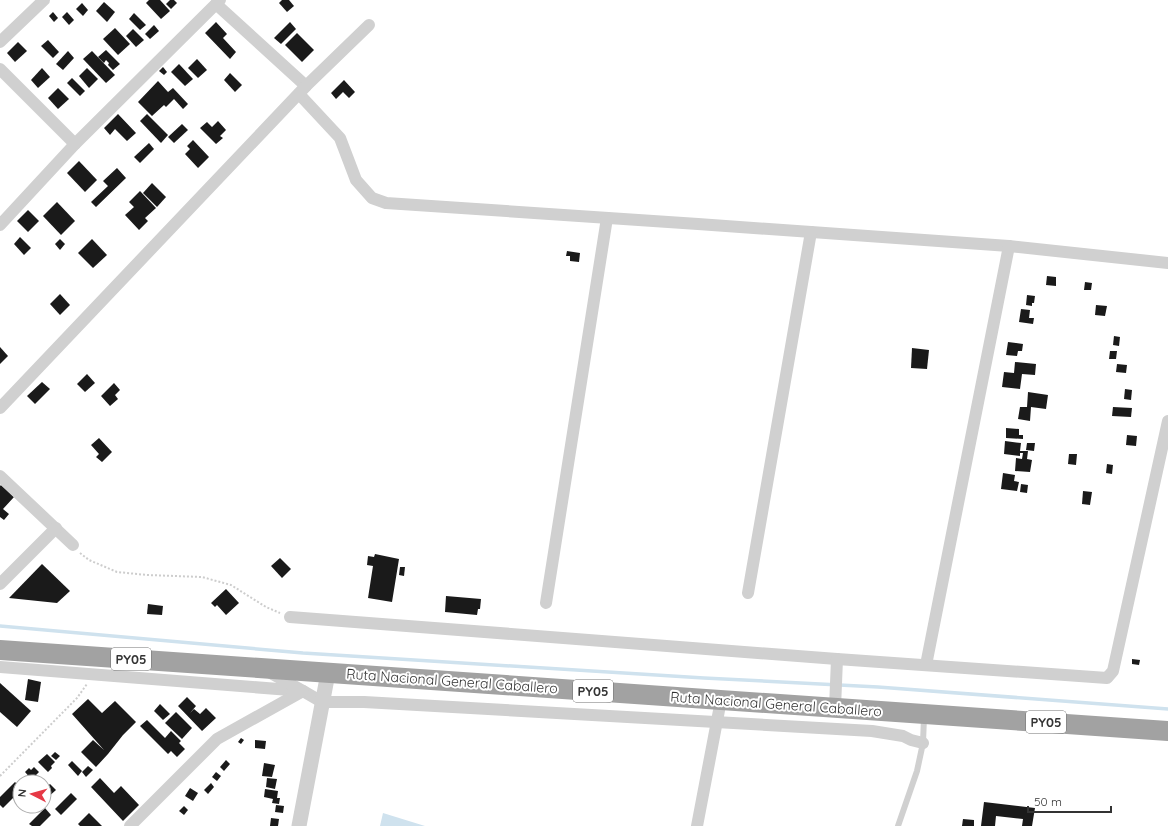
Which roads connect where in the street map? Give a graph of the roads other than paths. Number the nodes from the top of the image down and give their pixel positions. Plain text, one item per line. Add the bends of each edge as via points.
1 (44, 0) edge
2 (218, 2) edge
3 (369, 26) dead end
4 (0, 42) edge
5 (0, 69) edge
6 (303, 90) junction
7 (75, 144) junction
8 (607, 218) junction
9 (0, 225) edge
10 (811, 232) junction
11 (1009, 246) junction
12 (1168, 262) edge
13 (0, 408) edge
14 (1168, 421) edge
15 (0, 476) edge
16 (56, 528) junction
17 (73, 545) road end
18 (0, 584) edge
19 (748, 594) dead end
20 (546, 603) dead end
21 (290, 618) road end
22 (0, 650) edge
23 (837, 665) junction
24 (926, 666) junction
25 (0, 667) edge
26 (262, 668) junction
27 (328, 673) junction
28 (303, 690) junction
29 (720, 700) junction
30 (835, 700) junction
31 (322, 702) junction
32 (924, 714) junction
33 (716, 722) junction
34 (1168, 731) edge
35 (923, 742) junction
36 (130, 826) edge
37 (299, 826) edge
38 (697, 826) edge
39 (898, 826) edge

1 - 4 street
2 - 6 street
2 - 7 street
3 - 6 street
5 - 7 street
6 - 8 street via 340,138 356,180 372,198 386,203
6 - 13 street
7 - 9 street
8 - 10 street
8 - 20 street
10 - 11 street
10 - 19 street
11 - 12 street
11 - 24 street
14 - 24 street via 1113,671 1107,678
15 - 16 street
16 - 17 street
16 - 18 street
21 - 23 street
22 - 26 highway, Ruta Nacional General Caballero / PY05
23 - 24 street
23 - 30 street
25 - 28 street
26 - 27 highway, Ruta Nacional General Caballero / PY05
26 - 28 street
27 - 29 highway, Ruta Nacional General Caballero / PY05
27 - 31 street
28 - 31 street
28 - 36 street via 217,739
29 - 30 highway, Ruta Nacional General Caballero / PY05
29 - 33 street
30 - 32 highway, Ruta Nacional General Caballero / PY05
31 - 33 street via 371,702
31 - 37 street
32 - 34 highway, Ruta Nacional General Caballero / PY05
32 - 35 lane
33 - 35 street via 872,731
33 - 38 street
35 - 39 lane via 917,771

